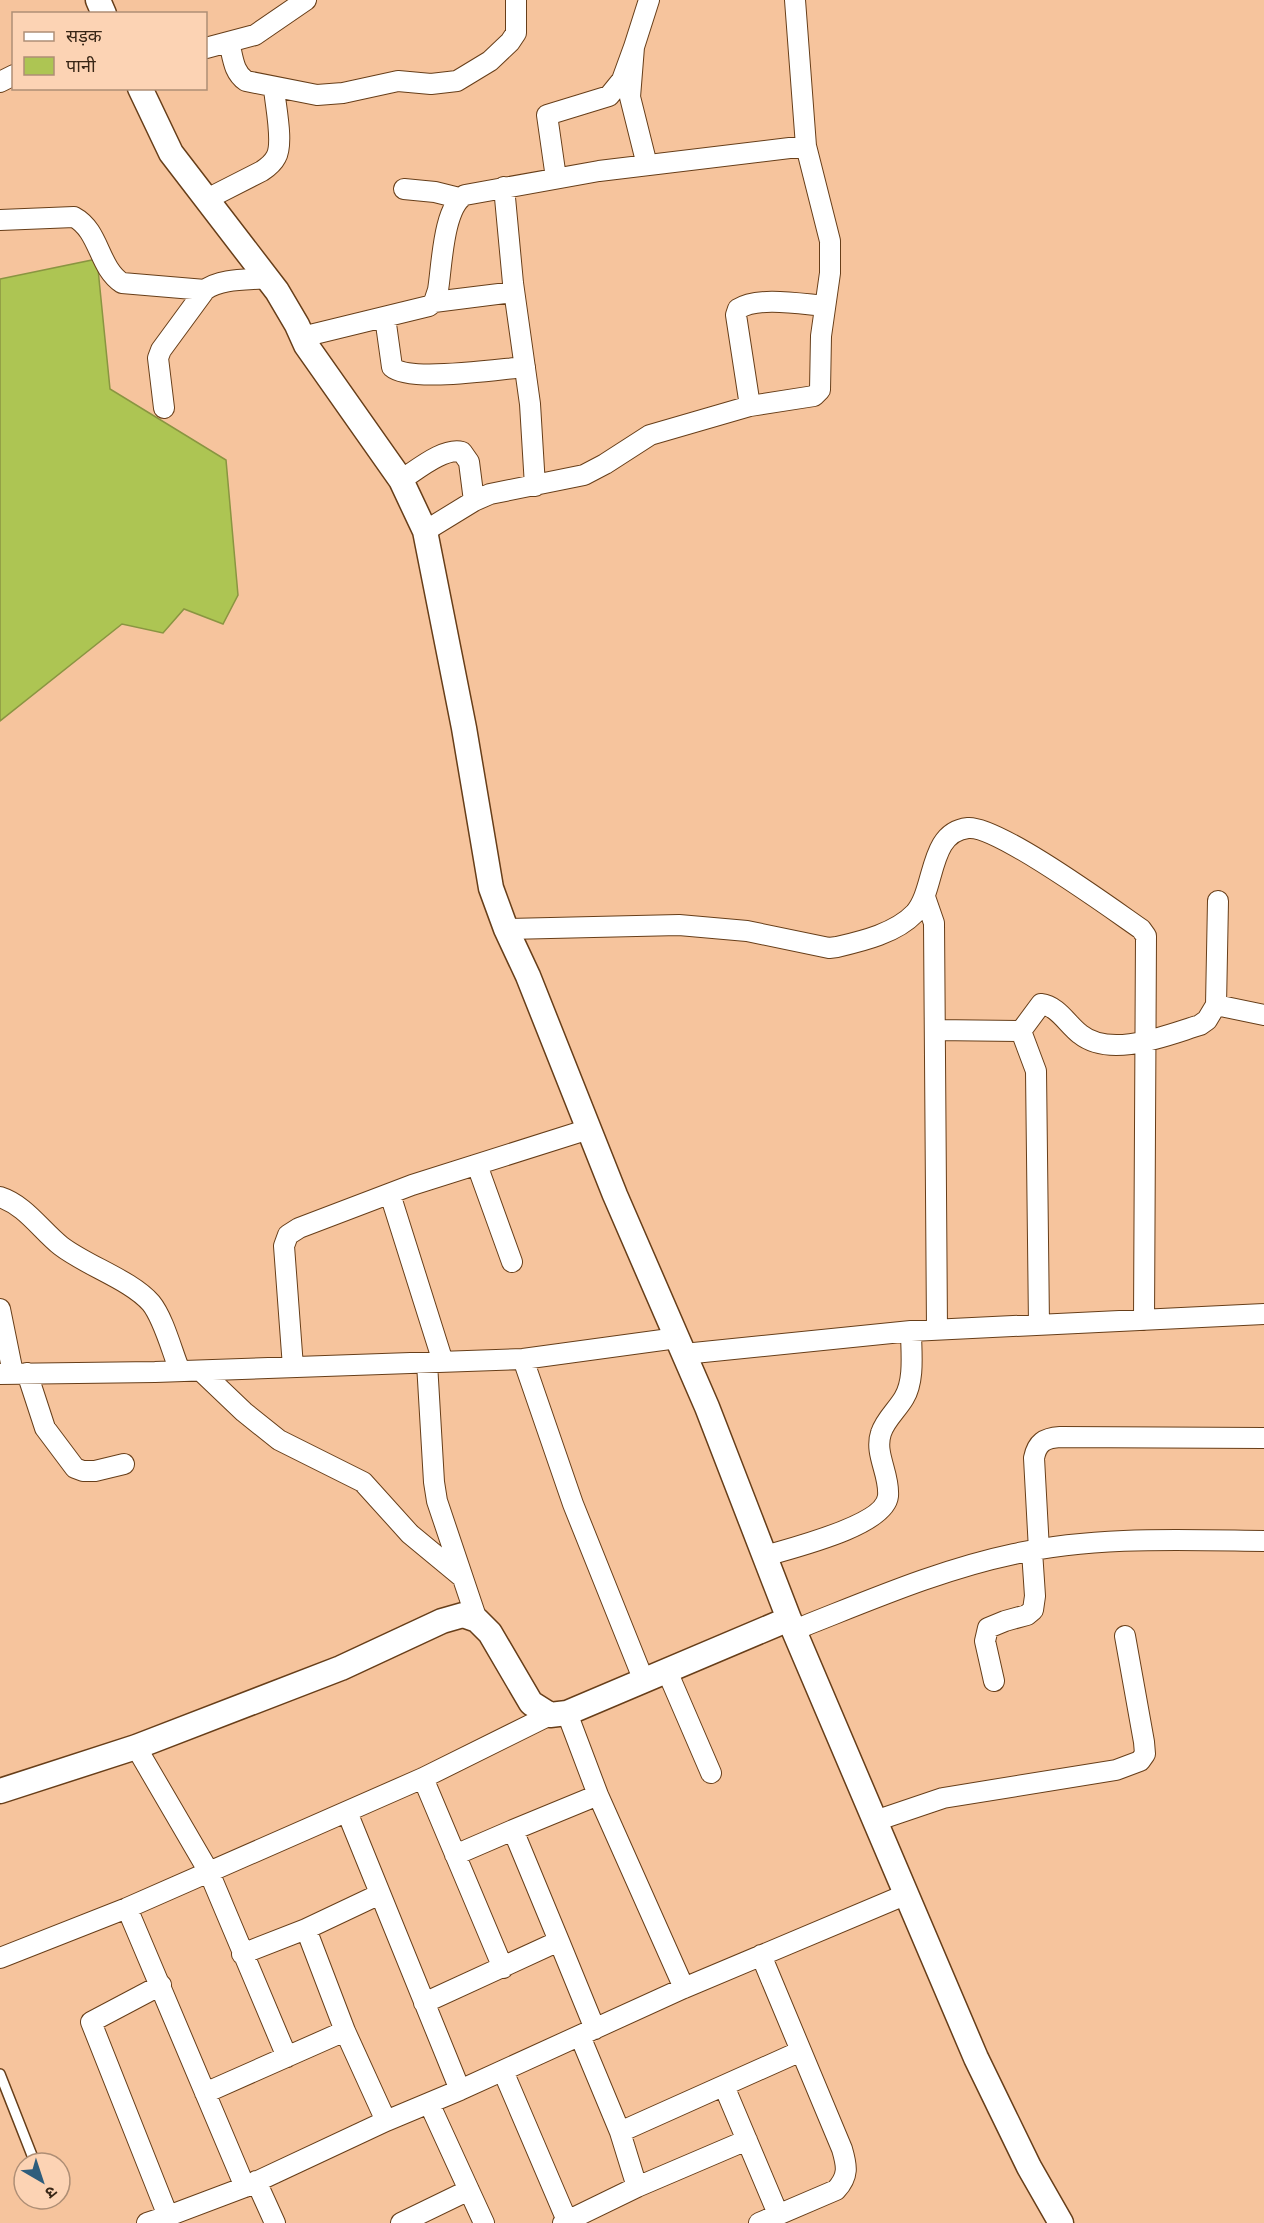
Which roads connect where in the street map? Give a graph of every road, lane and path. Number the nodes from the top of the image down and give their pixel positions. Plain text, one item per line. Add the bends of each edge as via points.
1 (306, 0) edge
2 (516, 0) edge
3 (649, 0) edge
4 (795, 0) edge
5 (229, 42) junction
6 (634, 46) junction
7 (207, 48) edge
8 (274, 88) junction
9 (141, 90) edge
10 (806, 146) junction
11 (647, 165) junction
12 (556, 178) junction
13 (504, 187) junction
14 (404, 189) dead end
15 (459, 198) junction
16 (207, 199) junction
17 (0, 220) edge
18 (268, 278) junction
19 (205, 290) junction
20 (514, 292) junction
21 (434, 302) junction
22 (825, 306) junction
23 (385, 317) junction
24 (302, 337) junction
25 (525, 367) junction
26 (750, 406) junction
27 (164, 408) dead end
28 (401, 480) junction
29 (536, 486) junction
30 (474, 501) junction
31 (425, 531) junction
32 (925, 897) junction
33 (1218, 901) dead end
34 (506, 929) junction
35 (1216, 1005) junction
36 (1264, 1015) edge
37 (935, 1030) junction
38 (1021, 1031) junction
39 (1145, 1042) junction
40 (589, 1129) junction
41 (477, 1164) junction
42 (390, 1194) junction
43 (0, 1197) edge
44 (512, 1262) dead end
45 (0, 1309) edge
46 (1264, 1314) edge
47 (1144, 1320) junction
48 (1039, 1324) junction
49 (937, 1329) junction
50 (910, 1331) junction
51 (680, 1346) junction
52 (523, 1359) junction
53 (435, 1362) junction
54 (293, 1367) junction
55 (180, 1371) junction
56 (201, 1371) junction
57 (13, 1373) edge
58 (1264, 1438) edge
59 (124, 1464) dead end
60 (1264, 1541) edge
61 (1036, 1550) junction
62 (765, 1556) junction
63 (462, 1577) junction
64 (477, 1620) junction
65 (792, 1624) junction
66 (1125, 1636) dead end
67 (667, 1671) junction
68 (644, 1681) junction
69 (994, 1681) dead end
70 (559, 1714) junction
71 (136, 1747) junction
72 (711, 1773) dead end
73 (423, 1778) junction
74 (0, 1791) edge
75 (597, 1795) junction
76 (347, 1812) junction
77 (875, 1821) junction
78 (513, 1830) junction
79 (455, 1855) junction
80 (209, 1872) junction
81 (380, 1894) junction
82 (907, 1894) junction
83 (127, 1908) junction
84 (306, 1929) junction
85 (559, 1941) junction
86 (242, 1954) junction
87 (761, 1955) junction
88 (0, 1958) edge
89 (503, 1968) junction
90 (161, 1985) junction
91 (684, 1988) junction
92 (424, 2003) junction
93 (345, 2031) junction
94 (588, 2032) junction
95 (801, 2051) junction
96 (287, 2057) junction
97 (503, 2071) junction
98 (0, 2074) edge
99 (724, 2086) junction
100 (460, 2090) junction
101 (205, 2093) junction
102 (429, 2103) junction
103 (386, 2121) junction
104 (620, 2132) junction
105 (747, 2140) junction
106 (30, 2151) edge
107 (250, 2184) junction
108 (638, 2187) junction
109 (469, 2190) junction
110 (778, 2214) junction
111 (168, 2216) junction
112 (566, 2222) edge
113 (147, 2223) edge
114 (275, 2223) edge
115 (400, 2223) edge
116 (484, 2223) edge
117 (759, 2223) edge
118 (1061, 2223) edge

1 - 5 street via 255,35
2 - 8 street via 516,33 510,42 490,61 457,81 398,81 330,95
3 - 6 street
4 - 10 street
5 - 7 street
5 - 8 street via 239,76
6 - 11 street via 630,97
6 - 12 street via 622,80 609,96 547,115
8 - 16 street via 278,155 262,171
9 - 16 street via 171,153
10 - 11 street
10 - 22 street via 830,241
11 - 12 street
12 - 13 street
13 - 15 street
13 - 20 street
14 - 15 street
15 - 21 street via 449,217
16 - 18 street
17 - 19 street via 74,217 82,221 107,268 122,283
18 - 19 street via 221,283
18 - 24 street
19 - 27 street via 160,350
20 - 21 street
20 - 25 street
21 - 23 street
22 - 26 street via 820,390 806,398
22 - 26 street via 767,302 745,304 738,309
23 - 24 street
23 - 25 street via 392,367 398,372 438,374
24 - 28 street
25 - 29 street
26 - 29 street via 650,435 584,475
28 - 30 street via 446,452 462,452 469,462
28 - 31 street
29 - 30 street via 490,494
30 - 31 street
31 - 34 street via 491,888
32 - 34 street via 917,911 888,932 829,948 747,931 679,926
32 - 37 street via 934,923
32 - 39 street via 938,851 956,832 968,828 998,836 1094,897 1146,936
33 - 35 street
34 - 40 street
35 - 36 street
35 - 39 street via 1200,1025
37 - 38 street
37 - 49 street
38 - 39 street via 1041,1004 1049,1005 1090,1041 1120,1045
38 - 48 street via 1036,1071
39 - 47 street
40 - 41 street
40 - 51 street
41 - 42 street
41 - 44 street
42 - 53 street
42 - 54 street via 288,1235 284,1246
43 - 55 street via 14,1203 66,1249 151,1303
45 - 57 street
46 - 47 street
47 - 48 street
48 - 49 street
49 - 50 street
50 - 51 street
50 - 62 street via 909,1384 879,1441 888,1488 888,1498 881,1510 855,1527
51 - 52 street
51 - 62 street
52 - 53 street
52 - 68 street via 573,1504
53 - 54 street
53 - 63 street via 434,1482
54 - 56 street
55 - 56 street
55 - 57 street
56 - 63 street via 279,1440 363,1482 410,1534
57 - 59 street via 45,1428 75,1468 95,1471
58 - 61 street via 1047,1439 1036,1448 1034,1458
60 - 61 street via 1173,1540
61 - 65 street via 1015,1553
61 - 69 street via 1034,1610 994,1624 985,1635
62 - 65 street
63 - 64 street
64 - 70 street via 490,1633 531,1703
64 - 71 street via 463,1615 442,1621 341,1668
65 - 67 street
65 - 77 street
66 - 77 street via 1144,1742 1145,1754 1140,1761 1116,1770 943,1798
67 - 68 street
67 - 72 street
68 - 70 street
70 - 73 street
70 - 75 street
71 - 74 street
71 - 80 street
73 - 76 street
73 - 79 street
75 - 78 street
75 - 91 street
76 - 80 street
76 - 81 street
77 - 82 street
78 - 79 street
78 - 85 street
79 - 89 street
80 - 83 street
80 - 86 street
81 - 84 street
81 - 92 street
82 - 87 street
82 - 118 street via 981,2068
83 - 88 street
83 - 90 street
84 - 86 street
84 - 93 street
85 - 89 street
85 - 94 street
86 - 96 street
87 - 91 street
87 - 95 street
89 - 92 street
90 - 101 street
90 - 111 street via 91,2022
91 - 94 street
92 - 100 street
93 - 96 street
93 - 103 street
94 - 97 street
94 - 104 street
95 - 99 street
95 - 110 street via 848,2167 845,2181 836,2190
96 - 101 street
97 - 100 street
97 - 112 street
98 - 106 lane
99 - 104 street
99 - 105 street
100 - 102 street
101 - 107 street
102 - 103 street
102 - 109 street
103 - 107 street
104 - 108 street
105 - 108 street
105 - 110 street
107 - 111 street
107 - 114 street
108 - 112 street
109 - 115 street
109 - 116 street
110 - 117 street
111 - 113 street

